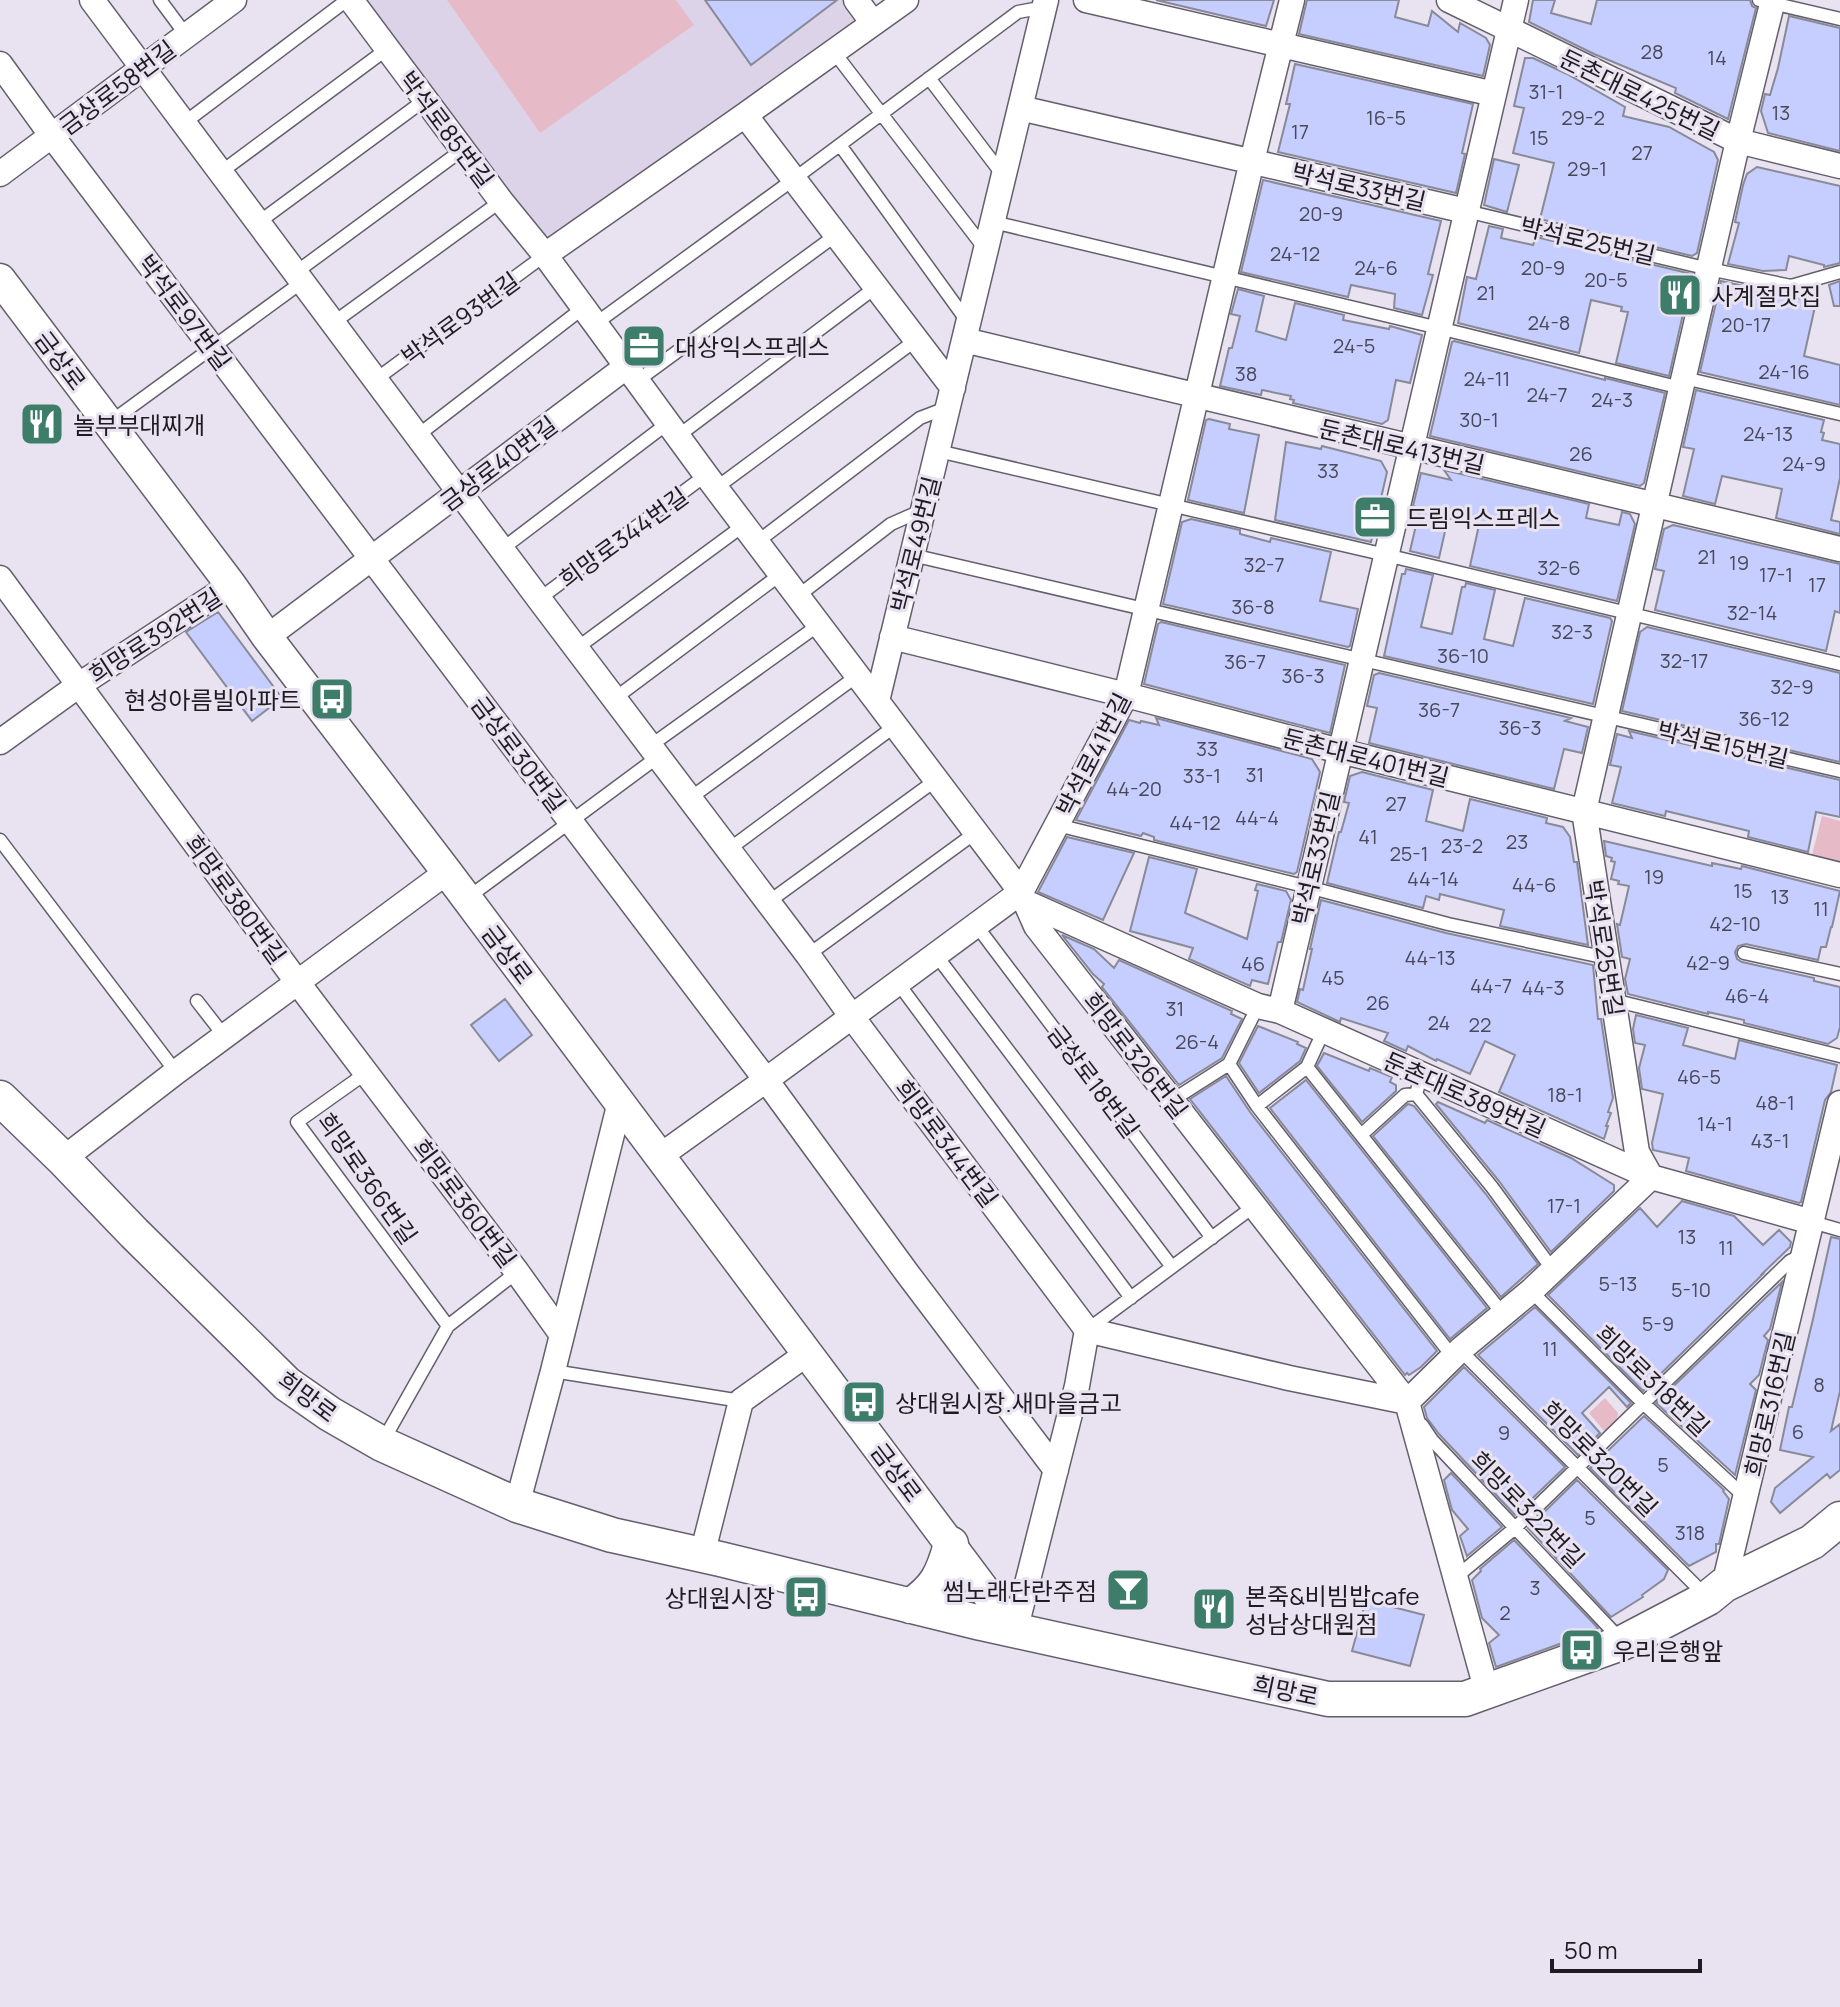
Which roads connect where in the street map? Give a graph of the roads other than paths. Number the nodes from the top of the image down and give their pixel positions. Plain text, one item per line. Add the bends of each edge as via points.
1 (92, 0) edge
2 (160, 0) edge
3 (349, 0) edge
4 (856, 0) edge
5 (906, 0) edge
6 (1086, 0) edge
7 (1292, 0) edge
8 (1449, 0) edge
9 (1516, 0) edge
10 (1768, 1) edge
11 (226, 2) edge
12 (1045, 3) edge
13 (1840, 19) edge
14 (873, 23) junction
15 (1509, 30) junction
16 (186, 35) junction
17 (1280, 44) junction
18 (387, 49) junction
19 (834, 52) junction
20 (0, 64) edge
21 (144, 68) junction
22 (929, 78) junction
23 (1494, 94) junction
24 (426, 99) junction
25 (1020, 108) junction
26 (881, 114) junction
27 (745, 115) junction
28 (184, 123) junction
29 (52, 136) junction
30 (1738, 141) junction
31 (840, 145) junction
32 (462, 150) junction
33 (1252, 161) junction
34 (1840, 166) edge
35 (221, 172) junction
36 (0, 174) edge
37 (1004, 176) junction
38 (794, 179) junction
39 (501, 201) junction
40 (1466, 211) junction
41 (259, 222) junction
42 (993, 222) junction
43 (836, 235) junction
44 (986, 249) junction
45 (545, 255) junction
46 (1709, 269) junction
47 (1840, 272) edge
48 (299, 278) junction
49 (1224, 278) junction
50 (0, 279) edge
51 (876, 287) junction
52 (589, 316) junction
53 (333, 323) junction
54 (1439, 328) junction
55 (966, 332) junction
56 (916, 340) junction
57 (212, 347) junction
58 (632, 374) junction
59 (375, 380) junction
60 (1682, 383) junction
61 (951, 397) junction
62 (1196, 397) junction
63 (1840, 414) edge
64 (109, 423) junction
65 (673, 430) junction
66 (417, 436) junction
67 (1411, 448) junction
68 (938, 451) junction
69 (711, 482) junction
70 (459, 492) junction
71 (1171, 505) junction
72 (1654, 506) junction
73 (923, 510) junction
74 (751, 533) junction
75 (502, 549) junction
76 (1840, 549) edge
77 (912, 555) junction
78 (1386, 555) junction
79 (371, 559) junction
80 (781, 574) junction
81 (0, 578) edge
82 (231, 585) junction
83 (798, 596) junction
84 (539, 599) junction
85 (1147, 608) junction
86 (1629, 615) junction
87 (820, 624) junction
88 (267, 637) junction
89 (892, 637) junction
90 (577, 648) junction
91 (1361, 658) junction
92 (1840, 664) edge
93 (857, 676) junction
94 (79, 685) junction
95 (1126, 695) junction
96 (614, 699) junction
97 (877, 701) junction
98 (1606, 716) junction
99 (895, 726) junction
100 (0, 742) edge
101 (654, 751) junction
102 (1340, 751) junction
103 (1840, 771) edge
104 (936, 780) junction
105 (689, 799) junction
106 (1584, 811) junction
107 (175, 814) joint
108 (570, 821) junction
109 (1057, 825) junction
110 (975, 833) junction
111 (0, 840) edge
112 (728, 850) junction
113 (447, 872) junction
114 (1840, 875) edge
115 (1308, 887) junction
116 (1023, 897) junction
117 (466, 899) junction
118 (767, 903) junction
119 (976, 925) junction
120 (1744, 953) dead end
121 (808, 955) junction
122 (936, 955) junction
123 (1607, 958) junction
124 (1840, 974) edge
125 (298, 983) junction
126 (898, 983) junction
127 (1613, 1000) junction
128 (197, 1001) dead end
129 (1269, 1008) junction
130 (852, 1017) junction
131 (1324, 1030) junction
132 (225, 1037) junction
133 (1840, 1056) edge
134 (1229, 1064) junction
135 (1307, 1067) junction
136 (176, 1072) junction
137 (366, 1073) junction
138 (766, 1080) junction
139 (1420, 1084) junction
140 (0, 1098) edge
141 (1171, 1101) junction
142 (620, 1102) junction
143 (1840, 1103) edge
144 (1257, 1106) junction
145 (1361, 1135) junction
146 (660, 1156) junction
147 (63, 1159) junction
148 (1651, 1177) junction
149 (1253, 1207) junction
150 (1812, 1222) junction
151 (1840, 1230) edge
152 (1212, 1238) junction
153 (1805, 1254) junction
154 (1172, 1267) junction
155 (1553, 1270) junction
156 (517, 1272) junction
157 (1531, 1291) junction
158 (1131, 1298) junction
159 (1506, 1312) junction
160 (448, 1326) junction
161 (1087, 1330) junction
162 (562, 1335) junction
163 (808, 1353) junction
164 (1457, 1354) junction
165 (553, 1371) junction
166 (741, 1401) junction
167 (1407, 1402) junction
168 (1643, 1403) junction
169 (382, 1444) junction
170 (1578, 1468) junction
171 (1056, 1470) junction
172 (1747, 1498) junction
173 (517, 1505) junction
174 (1840, 1519) edge
175 (1515, 1528) junction
176 (951, 1544) junction
177 (702, 1555) junction
178 (1455, 1578) junction
179 (1716, 1591) junction
180 (910, 1606) junction
181 (1015, 1631) junction
182 (1624, 1642) junction
183 (1487, 1692) junction

1 - 21 street, 박석로93번길
2 - 16 lane
3 - 18 street, 박석로85번길
3 - 28 lane
4 - 14 street
5 - 14 street
6 - 17 street
7 - 17 street, 박석로41번길
8 - 15 street, 둔촌대로425번길
9 - 15 street, 박석로33번길
10 - 13 lane
10 - 30 street, 박석로25번길
11 - 16 street, 금상로58번길
12 - 22 lane, 박석로49번길 via 1018,12
12 - 25 street, 박석로49번길
14 - 19 street
15 - 23 street, 박석로33번길
15 - 30 street, 둔촌대로425번길
16 - 21 street, 금상로58번길
17 - 23 street
17 - 33 street, 박석로41번길
18 - 24 street, 박석로85번길
18 - 35 lane
19 - 26 lane
19 - 27 street
20 - 29 street, 박석로97번길
21 - 28 street, 박석로93번길
21 - 29 street, 금상로58번길
22 - 26 lane, 박석로49번길
22 - 37 lane
23 - 40 street, 박석로33번길
24 - 32 street, 박석로85번길
24 - 41 lane
25 - 33 street
25 - 37 street, 박석로49번길
26 - 31 lane, 박석로49번길
26 - 44 lane
27 - 38 street
27 - 45 street
28 - 35 street, 박석로93번길
29 - 36 street, 금상로58번길
29 - 57 street, 박석로97번길
30 - 34 street, 둔촌대로425번길
30 - 46 street, 박석로25번길
31 - 38 lane, 박석로49번길
31 - 55 lane
32 - 39 street, 박석로85번길
32 - 48 lane
33 - 40 street, 박석로33번길
33 - 49 street, 박석로41번길
35 - 41 street, 박석로93번길
37 - 42 street, 박석로49번길
38 - 43 street
38 - 52 lane
39 - 45 street, 박석로85번길
39 - 53 lane
40 - 46 lane, 박석로25번길
40 - 54 street, 박석로33번길
41 - 48 street, 박석로93번길
42 - 44 street, 박석로49번길
42 - 49 lane
43 - 51 street
43 - 58 lane
44 - 55 street, 박석로49번길
45 - 52 street, 박석로85번길
45 - 59 lane, 박석로93번길
46 - 47 lane via 1791,286
46 - 60 street, 박석로25번길
48 - 53 street, 박석로93번길
48 - 57 lane
49 - 54 lane
49 - 62 street, 박석로41번길
50 - 64 street, 금상로
51 - 56 street
51 - 65 lane
52 - 58 street, 박석로85번길
52 - 66 lane
53 - 59 street, 박석로93번길
54 - 60 lane
54 - 67 street, 박석로33번길
55 - 61 street, 박석로49번길
55 - 62 street, 둔촌대로413번길
56 - 61 street
56 - 69 lane
57 - 64 lane
57 - 79 street, 박석로97번길
58 - 65 street, 박석로85번길
58 - 70 street, 금상로40번길
59 - 66 street, 박석로93번길
60 - 63 lane
60 - 72 street, 박석로25번길
61 - 68 street, 박석로49번길
61 - 74 lane
62 - 67 street, 둔촌대로413번길
62 - 71 street, 박석로41번길
64 - 82 street, 금상로
65 - 69 street, 박석로85번길
65 - 75 lane
66 - 70 street, 박석로93번길
67 - 72 street, 둔촌대로413번길
67 - 78 street, 박석로33번길
68 - 71 lane
68 - 73 street, 박석로49번길
69 - 74 street, 박석로85번길
69 - 84 lane, 희망로344번길
70 - 75 street, 희망로344번길
70 - 79 street, 금상로40번길
71 - 78 lane
71 - 85 street, 박석로41번길
72 - 76 street, 둔촌대로413번길
72 - 86 street, 박석로25번길
73 - 77 street, 박석로49번길
73 - 83 lane via 891,524
74 - 80 street, 박석로85번길
74 - 90 lane
75 - 84 street, 희망로344번길
77 - 85 lane
77 - 89 street, 박석로49번길
78 - 86 lane
78 - 91 street, 박석로33번길
79 - 88 street, 금상로40번길
79 - 108 street, 금상로30번길
80 - 83 street, 박석로85번길
80 - 96 lane
81 - 94 street, 희망로392번길
82 - 88 street, 금상로
82 - 94 street, 희망로392번길
83 - 87 street, 박석로85번길
84 - 90 street, 희망로344번길
85 - 91 lane
85 - 95 street, 박석로41번길
86 - 92 lane
86 - 98 street, 박석로25번길
87 - 93 street, 박석로85번길
87 - 101 lane
88 - 113 street, 금상로
89 - 95 street, 둔촌대로401번길
89 - 97 street, 박석로49번길
90 - 96 street, 희망로344번길
91 - 98 lane
91 - 102 street, 박석로33번길
93 - 97 street, 박석로85번길
93 - 105 lane
94 - 100 street, 희망로392번길
94 - 107 street, 희망로392번길
95 - 102 street, 둔촌대로401번길
95 - 109 street, 박석로41번길
96 - 101 street, 희망로344번길
97 - 99 street, 희망로326번길
98 - 103 lane, 박석로15번길
98 - 106 street, 박석로25번길
99 - 104 street, 희망로326번길
99 - 112 lane
101 - 105 street, 희망로344번길
101 - 108 lane, 금상로30번길
102 - 106 street, 둔촌대로401번길
102 - 115 street, 박석로33번길
104 - 110 street, 희망로326번길
104 - 118 lane
105 - 112 street, 희망로344번길
106 - 114 street, 둔촌대로401번길
106 - 123 street, 박석로25번길
107 - 125 street, 희망로380번길
108 - 117 lane, 금상로30번길
108 - 138 street, 금상로30번길
109 - 115 lane
109 - 116 street, 박석로41번길
110 - 116 street, 희망로326번길
110 - 121 lane
111 - 136 lane
112 - 118 street, 희망로344번길
113 - 117 street, 금상로
113 - 125 street, 희망로380번길
115 - 123 lane
115 - 129 street, 박석로33번길
116 - 119 street
116 - 129 street, 둔촌대로389번길
116 - 141 street, 희망로326번길 via 1036,926
117 - 142 street, 금상로
118 - 121 street, 희망로344번길
119 - 122 street
119 - 152 lane, 금상로18번길
120 - 124 lane
121 - 130 street, 희망로344번길
122 - 126 street
122 - 154 lane, 금상로18번길
123 - 127 street, 박석로25번길
125 - 132 street, 희망로380번길
125 - 137 street, 희망로380번길
126 - 130 street
126 - 158 lane
127 - 133 lane
127 - 148 street, 박석로25번길 via 1637,1152
128 - 132 lane
129 - 131 street, 둔촌대로389번길
129 - 134 lane
130 - 138 street
130 - 161 street, 희망로344번길
131 - 135 lane
131 - 139 street, 둔촌대로389번길
132 - 136 street, 희망로380번길
134 - 141 lane
134 - 144 lane, 희망로320번길
135 - 144 lane
135 - 145 lane
136 - 147 street, 희망로380번길
137 - 156 street, 희망로360번길
137 - 160 lane, 희망로366번길 via 297,1122
138 - 146 street
138 - 171 street
139 - 145 lane
139 - 148 street, 둔촌대로389번길
139 - 155 lane
140 - 147 main road, 희망로
141 - 149 street, 희망로326번길
142 - 146 street, 금상로
142 - 162 street
143 - 150 street
144 - 164 lane, 희망로320번길
145 - 159 lane
146 - 163 street, 금상로
147 - 169 main road, 희망로 via 287,1384
148 - 150 street, 둔촌대로389번길
148 - 155 street
149 - 152 lane
149 - 167 street, 희망로326번길
150 - 151 lane, 둔촌대로389번길
150 - 153 street, 희망로316번길
152 - 154 lane
153 - 168 lane via 1790,1261
153 - 172 street, 희망로316번길
154 - 158 lane
155 - 157 street
156 - 160 lane
156 - 162 street, 희망로360번길
157 - 159 street
157 - 168 lane, 희망로318번길
158 - 161 lane
159 - 164 street
160 - 169 lane
161 - 167 street
161 - 171 street
162 - 165 street
163 - 166 street
163 - 176 street, 금상로
164 - 167 street
164 - 170 lane, 희망로320번길
165 - 166 lane
165 - 173 street
166 - 177 street
167 - 175 lane, 희망로322번길 via 1432,1440
167 - 178 street, 희망로326번길
168 - 170 lane
168 - 172 lane, 희망로318번길
169 - 173 main road, 희망로
170 - 175 lane
170 - 179 lane, 희망로320번길
171 - 181 street
172 - 179 street, 희망로316번길
173 - 177 main road, 희망로 via 612,1535
174 - 179 main road, 희망로 via 1812,1542
175 - 178 lane
175 - 182 lane, 희망로322번길
176 - 180 main road via 935,1585
176 - 181 street, 금상로
177 - 180 main road, 희망로
178 - 183 street, 희망로326번길
179 - 182 main road, 희망로
180 - 181 main road, 희망로
181 - 183 main road, 희망로 via 1328,1699 1465,1699
182 - 183 main road, 희망로

